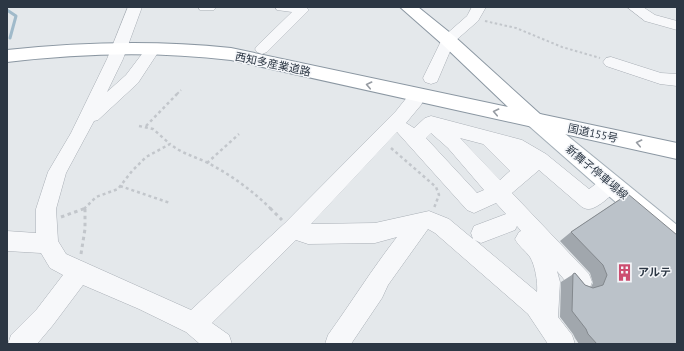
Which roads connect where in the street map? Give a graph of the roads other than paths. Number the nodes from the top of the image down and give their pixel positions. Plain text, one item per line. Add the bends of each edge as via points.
1 (135, 7) edge
2 (205, 7) edge
3 (209, 7) edge
4 (282, 7) edge
5 (408, 7) edge
6 (634, 7) edge
7 (476, 13) edge
8 (677, 26) edge
9 (448, 40) junction
10 (122, 42) junction
11 (7, 47) edge
12 (262, 49) junction
13 (150, 54) dead end
14 (7, 56) edge
15 (611, 62) road end
16 (431, 78) dead end
17 (677, 80) edge
18 (418, 95) junction
19 (516, 103) junction
20 (88, 116) junction
21 (535, 120) junction
22 (396, 122) junction
23 (431, 124) junction
24 (677, 137) edge
25 (414, 138) junction
26 (488, 138) junction
27 (677, 151) edge
28 (539, 159) junction
29 (523, 172) junction
30 (610, 184) junction
31 (501, 204) junction
32 (425, 221) junction
33 (292, 230) junction
34 (46, 233) junction
35 (481, 233) dead end
36 (677, 240) edge
37 (7, 241) edge
38 (78, 271) junction
39 (581, 282) edge
40 (546, 320) junction
41 (194, 324) junction
42 (20, 344) edge
43 (220, 344) edge
44 (337, 344) edge
45 (563, 344) edge

1 - 10 street
2 - 3 street
4 - 12 street via 302,10
5 - 9 main road, 国道155号
6 - 8 street via 650,18
7 - 9 street
9 - 16 street
9 - 19 main road, 国道155号
10 - 11 main road, 西知多産業道路 via 76,40
10 - 12 main road, 西知多産業道路 via 188,39
10 - 14 main road, 西知多産業道路
18 -> 10 main road, 西知多産業道路 via 231,54
10 - 20 street
12 - 19 main road, 西知多産業道路
13 - 20 street via 132,79 94,115
15 - 17 street via 660,78
21 -> 18 main road, 西知多産業道路
18 - 22 street
19 - 21 main road, 国道155号
19 - 24 main road, 国道155号
20 - 34 street via 57,172 46,209
27 -> 21 main road, 国道155号
21 - 30 main road, 新舞子停車場線
22 - 23 street
22 - 25 street
22 - 33 street
23 - 25 street
23 - 26 street
23 - 31 street via 454,144
25 - 31 street via 474,204
26 - 28 street via 516,145
26 - 29 street
28 - 29 street
28 - 30 street via 589,201
29 - 31 street
30 - 36 main road, 新舞子停車場線
31 - 35 street
31 - 39 street
31 - 40 street via 539,251 549,282
32 - 33 street via 374,233 308,234
32 - 40 street via 442,226 536,306
32 - 44 street via 380,277
33 - 41 street
34 - 37 street
34 - 38 street via 58,261
38 - 41 street
38 - 42 street via 45,317
40 - 45 street
41 - 43 street

